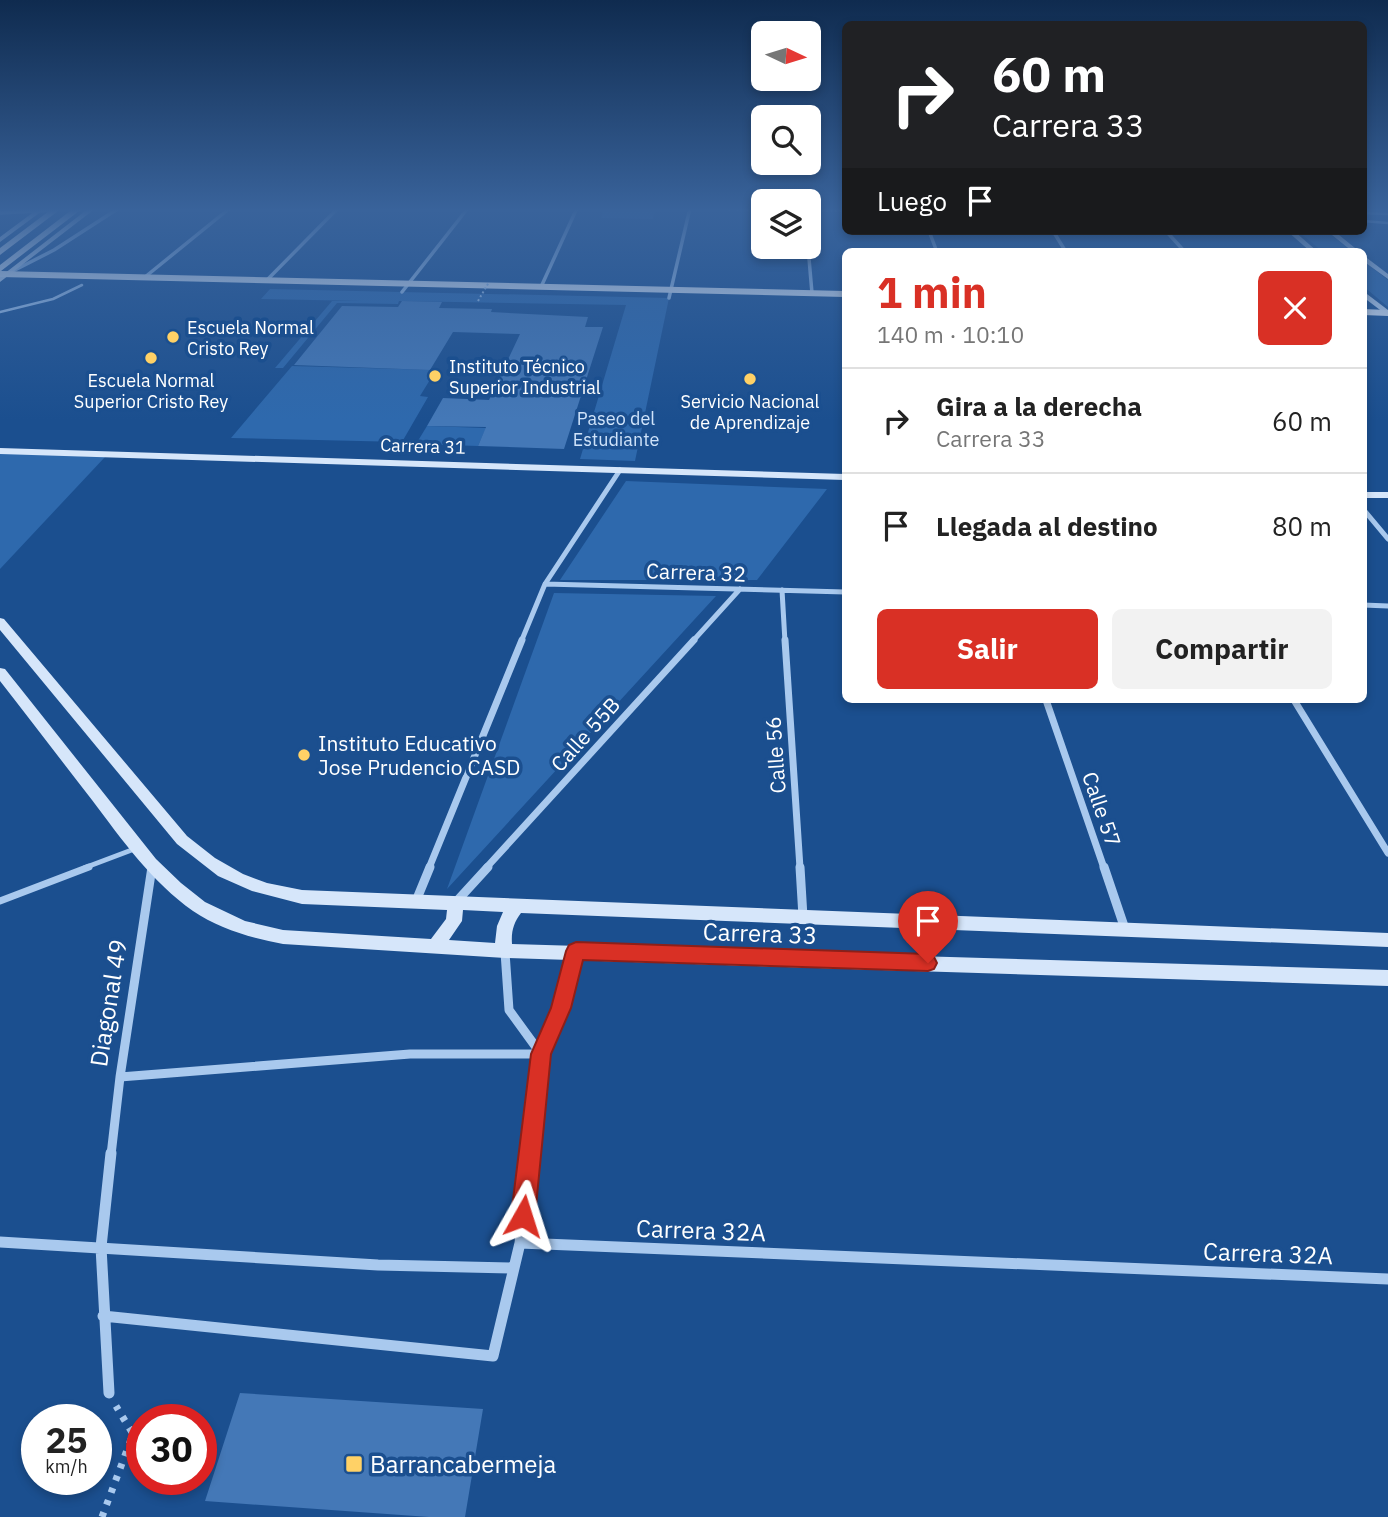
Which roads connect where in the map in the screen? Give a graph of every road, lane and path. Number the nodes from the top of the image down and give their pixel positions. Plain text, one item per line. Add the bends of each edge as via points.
1 (33, 279) edge
2 (218, 279) edge
3 (412, 279) edge
4 (545, 279) edge
5 (674, 279) edge
6 (811, 279) edge
7 (267, 280) joint
8 (489, 282) dead end
9 (409, 283) junction
10 (82, 285) junction
11 (541, 287) junction
12 (402, 292) junction
13 (812, 293) junction
14 (842, 293) edge
15 (671, 294) junction
16 (1367, 296) edge
17 (478, 301) dead end
18 (842, 301) edge
19 (1367, 305) edge
20 (1386, 310) edge
21 (0, 312) edge
22 (1367, 312) edge
23 (0, 451) edge
24 (620, 470) junction
25 (842, 477) edge
26 (1367, 495) edge
27 (1388, 495) edge
28 (1367, 514) edge
29 (1388, 539) edge
30 (545, 584) junction
31 (740, 589) junction
32 (782, 590) junction
33 (842, 592) edge
34 (1367, 606) edge
35 (1388, 606) edge
36 (0, 622) edge
37 (0, 672) edge
38 (1047, 703) edge
39 (1296, 703) edge
40 (137, 848) junction
41 (1388, 853) edge
42 (152, 866) junction
43 (0, 901) edge
44 (416, 901) junction
45 (456, 903) junction
46 (518, 905) junction
47 (803, 917) junction
48 (1125, 929) junction
49 (1388, 940) edge
50 (435, 946) junction
51 (505, 951) junction
52 (576, 951) junction
53 (1388, 978) edge
54 (541, 1054) junction
55 (120, 1077) junction
56 (0, 1241) edge
57 (520, 1243) junction
58 (101, 1247) junction
59 (514, 1268) junction
60 (1388, 1279) edge
61 (103, 1316) junction
62 (109, 1394) joint
63 (102, 1517) edge

1 - 10 main road
2 - 7 main road
3 - 9 street
4 - 11 street
5 - 15 street
6 - 13 street
7 - 9 main road
8 - 17 path, bridge
9 - 11 main road
9 - 12 street
10 - 12 main road
10 - 21 lane via 45,303
11 - 15 main road
12 - 15 main road
13 - 14 main road
13 - 15 main road
15 - 18 main road
16 - 20 main road
19 - 20 main road
20 - 22 main road
23 - 24 main road, Carrera 31
24 - 25 main road, Carrera 31
24 - 30 street
26 - 27 main road
28 - 29 street
30 - 31 street, Carrera 32
30 - 44 street
31 - 32 street, Carrera 32
31 - 45 street, Calle 55B
32 - 33 street, Carrera 32
32 - 47 street, Calle 56
34 - 35 street
36 - 44 main road, Carrera 33 via 182,840 207,862 252,887 278,894
37 - 40 main road
38 - 48 street, Calle 57
39 - 41 street
40 - 42 main road
40 - 43 lane
42 - 50 main road, Carrera 33 via 210,913 260,933
42 - 55 street, Diagonal 49
44 - 45 main road, Carrera 33
45 - 46 main road, Carrera 33
45 - 50 main road via 454,921
46 - 47 main road, Carrera 33
46 - 51 main road via 506,922
47 - 48 main road, Carrera 33
48 - 49 main road, Carrera 33
50 - 51 main road, Carrera 33
51 - 52 main road, Carrera 33
51 - 54 street via 509,1010
52 - 53 main road, Carrera 33
52 - 54 street via 561,1008
54 - 55 street via 410,1054
54 - 57 street
55 - 58 street, Diagonal 49
56 - 58 street
57 - 59 street
57 - 60 street, Carrera 32A
58 - 59 street via 378,1265
58 - 61 street, Diagonal 49
59 - 61 street via 493,1356
61 - 62 street, Diagonal 49
62 - 63 path via 133,1434

